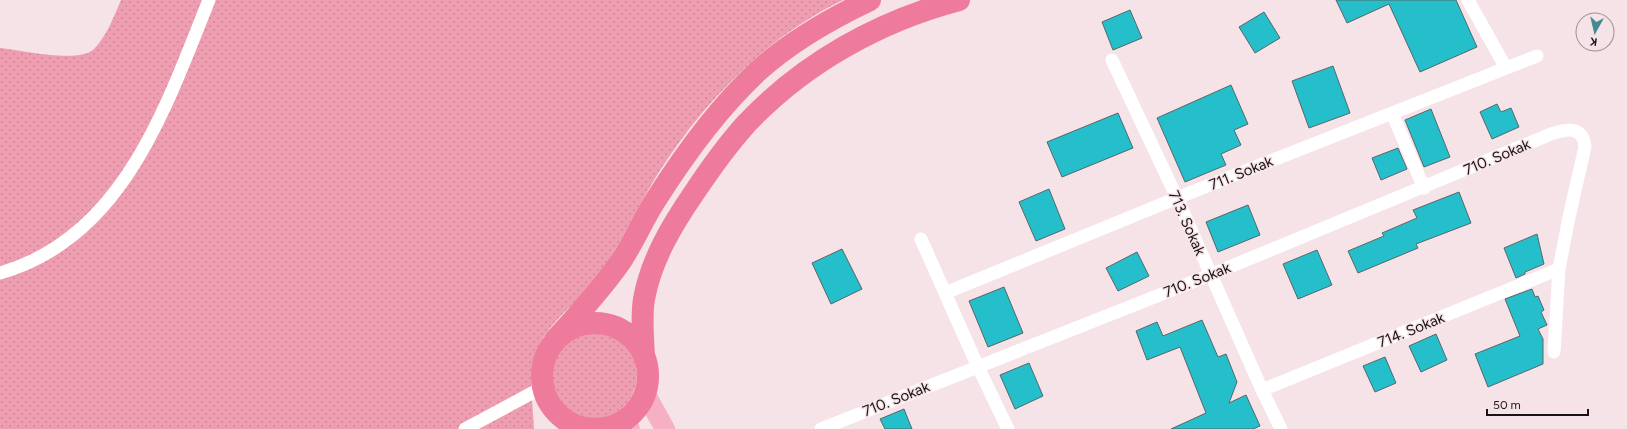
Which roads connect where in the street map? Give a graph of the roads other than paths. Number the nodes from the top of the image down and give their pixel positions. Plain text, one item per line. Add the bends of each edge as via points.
1 (209, 0) edge
2 (870, 0) edge
3 (959, 0) edge
4 (1468, 0) edge
5 (1538, 56) dead end
6 (1112, 60) dead end
7 (1506, 68) junction
8 (1392, 113) junction
9 (1424, 188) junction
10 (1176, 198) junction
11 (921, 239) dead end
12 (1559, 269) junction
13 (0, 273) edge
14 (1210, 275) junction
15 (945, 293) junction
16 (555, 340) junction
17 (1554, 352) dead end
18 (644, 356) junction
19 (978, 367) junction
20 (1262, 390) junction
21 (645, 393) junction
22 (545, 394) junction
23 (621, 426) edge
24 (465, 429) edge
25 (549, 429) edge
26 (665, 429) edge
27 (821, 429) edge
28 (1008, 429) edge
29 (1281, 429) edge

1 - 13 street via 156,126 141,154 108,202 88,223 64,242 38,257
2 - 16 highway via 837,16 787,48 758,71 731,100 709,124 679,166 619,263 588,304
3 - 18 highway via 884,27 824,58 782,91 748,123 679,214 658,253 644,299
4 - 7 street
5 - 7 street, 711. Sokak
6 - 10 street, 713. Sokak
7 - 8 street, 711. Sokak
8 - 9 street
8 - 10 street, 711. Sokak
9 - 12 street, 710. Sokak via 1551,134 1562,130 1577,132 1582,136 1585,147
9 - 14 street, 710. Sokak
10 - 14 street, 713. Sokak
10 - 15 street, 711. Sokak
11 - 15 street
12 - 17 street
12 - 20 street, 714. Sokak
14 - 19 street, 710. Sokak
14 - 20 street, 713. Sokak
15 - 19 street
16 - 18 highway via 577,326 590,323 604,324 628,335
16 - 22 highway via 543,362
18 - 21 highway via 648,381
19 - 27 street, 710. Sokak
19 - 28 street
20 - 29 street, 713. Sokak
21 - 23 highway via 640,404
21 - 26 main road
22 - 23 highway via 558,415 573,424 589,428
22 - 24 street
22 - 25 highway

